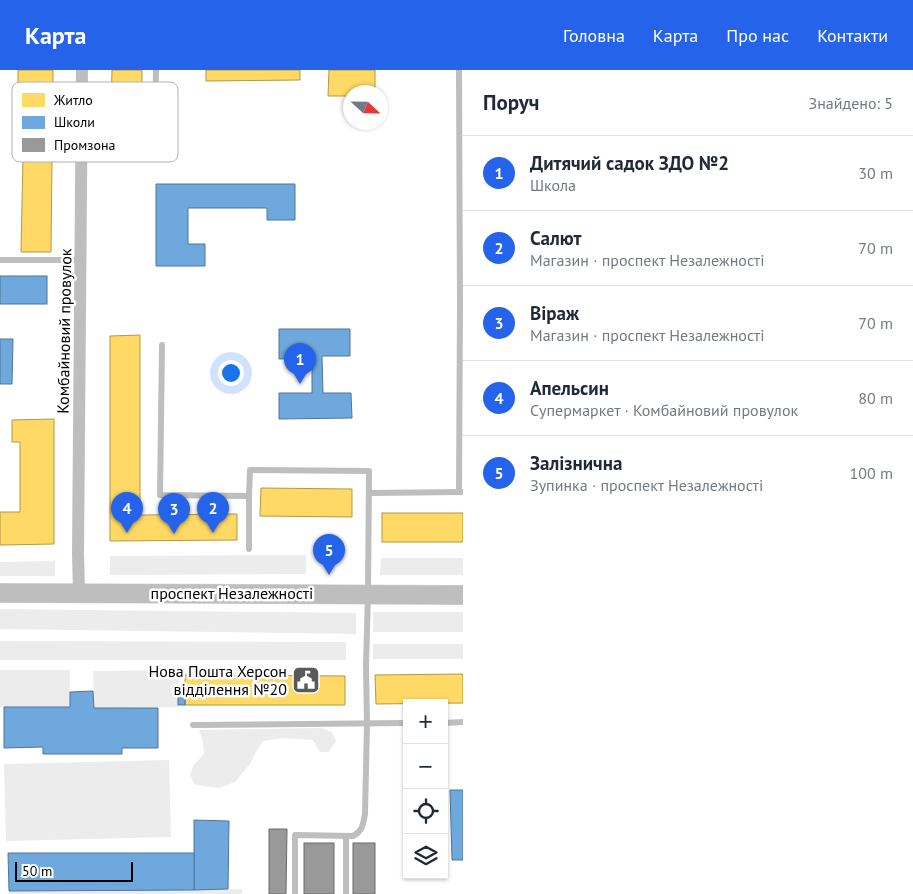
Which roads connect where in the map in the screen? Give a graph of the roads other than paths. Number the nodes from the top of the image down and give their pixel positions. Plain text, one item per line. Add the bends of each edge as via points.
1 (459, 70) edge
2 (461, 126) edge
3 (82, 162) edge
4 (0, 260) edge
5 (81, 260) junction
6 (462, 305) edge
7 (162, 344) dead end
8 (461, 492) edge
9 (369, 493) junction
10 (250, 496) junction
11 (249, 550) dead end
12 (0, 593) edge
13 (79, 593) junction
14 (368, 594) junction
15 (463, 595) edge
16 (463, 722) edge
17 (403, 723) edge
18 (448, 723) edge
19 (367, 724) junction
20 (193, 725) dead end
21 (346, 837) junction
22 (295, 894) edge
23 (346, 894) edge

1 - 2 lane
2 - 6 lane
3 - 5 street, Комбайновий провулок
4 - 5 lane
5 - 13 street, Комбайновий провулок
6 - 8 lane
7 - 10 lane via 160,495
8 - 9 lane
9 - 10 lane via 369,471 250,470
9 - 14 lane
10 - 11 lane
12 - 13 main road, проспект Незалежності
13 - 14 main road, проспект Незалежності
14 - 15 main road, проспект Незалежності
14 - 19 lane
16 - 18 lane
17 - 19 lane
19 - 20 lane
19 - 21 lane via 363,826 358,834
21 - 22 lane via 295,835
21 - 23 lane

